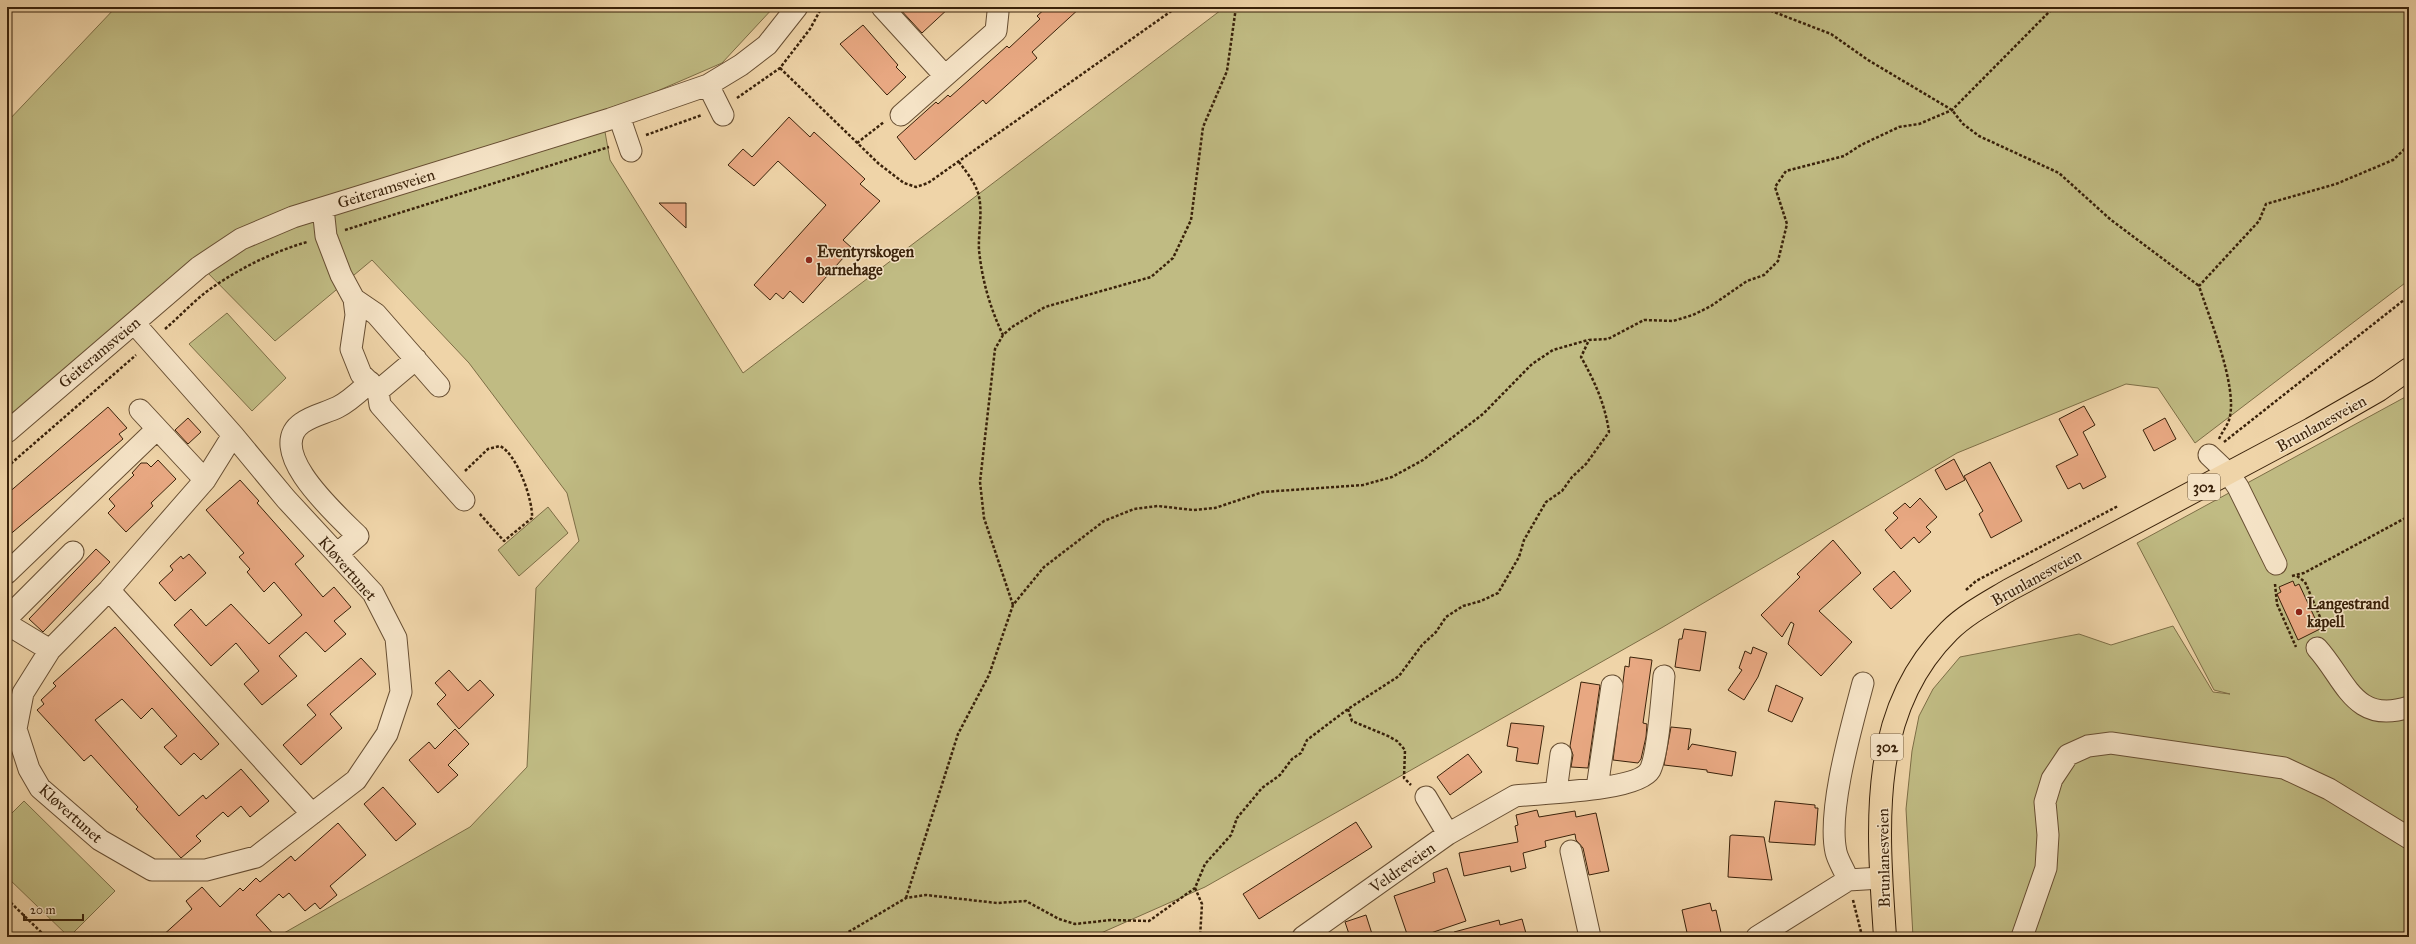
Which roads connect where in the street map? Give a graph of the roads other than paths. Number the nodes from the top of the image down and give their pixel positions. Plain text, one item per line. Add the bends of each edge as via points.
1 (797, 7) edge
2 (882, 7) edge
3 (998, 12) dead end
4 (945, 76) junction
5 (708, 84) junction
6 (721, 111) road end
7 (901, 115) road end
8 (619, 116) junction
9 (629, 146) road end
10 (323, 208) junction
11 (354, 299) junction
12 (134, 323) junction
13 (416, 359) junction
14 (2409, 369) edge
15 (439, 386) dead end
16 (374, 387) junction
17 (140, 410) dead end
18 (157, 429) junction
19 (7, 432) edge
20 (233, 435) junction
21 (2209, 455) road end
22 (2229, 474) junction
23 (205, 480) junction
24 (464, 500) road end
25 (73, 552) dead end
26 (337, 554) junction
27 (7, 573) edge
28 (2280, 573) road end
29 (109, 590) junction
30 (7, 618) edge
31 (7, 624) edge
32 (2317, 648) road end
33 (50, 650) junction
34 (1664, 676) dead end
35 (1864, 683) dead end
36 (1612, 686) dead end
37 (2409, 707) edge
38 (1561, 754) dead end
39 (1597, 788) junction
40 (1556, 792) junction
41 (1426, 797) road end
42 (312, 814) junction
43 (1448, 834) junction
44 (2409, 838) edge
45 (1571, 851) dead end
46 (1881, 878) junction
47 (1848, 880) junction
48 (1303, 937) edge
49 (1590, 937) edge
50 (1757, 937) edge
51 (1885, 937) edge
52 (2022, 937) edge

1 - 5 street, Geiteramsveien via 767,45 741,65
2 - 4 street
3 - 4 street via 996,31
4 - 7 street
5 - 6 street
5 - 8 street, Geiteramsveien
8 - 9 street
8 - 10 street, Geiteramsveien
10 - 11 street via 326,236
10 - 12 street, Geiteramsveien via 293,217 241,239 199,267
11 - 13 street via 376,314
11 - 16 street via 356,315 351,349 361,374
12 - 19 street, Geiteramsveien
12 - 20 street, Kløvertunet
13 - 15 street
13 - 16 street
14 - 22 main road, Brunlanesveien / 302 via 2348,409
16 - 24 street via 380,405
16 - 26 street via 301,423 294,430 290,441 296,465 314,489 358,536
17 - 18 street
18 - 23 street
18 - 27 street
20 - 23 street, Kløvertunet
20 - 26 street, Kløvertunet via 286,499
21 - 22 street
22 - 28 street via 2238,487
22 - 46 main road, Brunlanesveien / 302 via 2010,590 1968,616 1935,646 1918,667 1905,692 1890,733 1881,805
23 - 29 street, Kløvertunet
25 - 30 street
26 - 42 street, Kløvertunet via 372,593 396,638 401,692 387,734 356,780
29 - 33 street, Kløvertunet
29 - 42 street
31 - 33 street
32 - 37 street via 2335,676 2360,704 2388,712
33 - 42 street, Kløvertunet via 22,693 16,729 29,769 40,788 100,840 131,860 152,870 206,870 256,857
34 - 39 street, Veldreveien via 1651,769 1646,776 1634,782
35 - 47 street via 1850,731 1834,822 1836,852
36 - 39 street
38 - 40 street
39 - 40 street, Veldreveien
40 - 43 street, Veldreveien via 1515,796
41 - 43 street
43 - 48 street, Veldreveien
44 - 52 street via 2329,789 2284,768 2112,743 2088,746 2068,755 2052,780 2047,794 2046,868
45 - 49 street
46 - 47 street
46 - 51 main road, Brunlanesveien / 302
47 - 50 street

